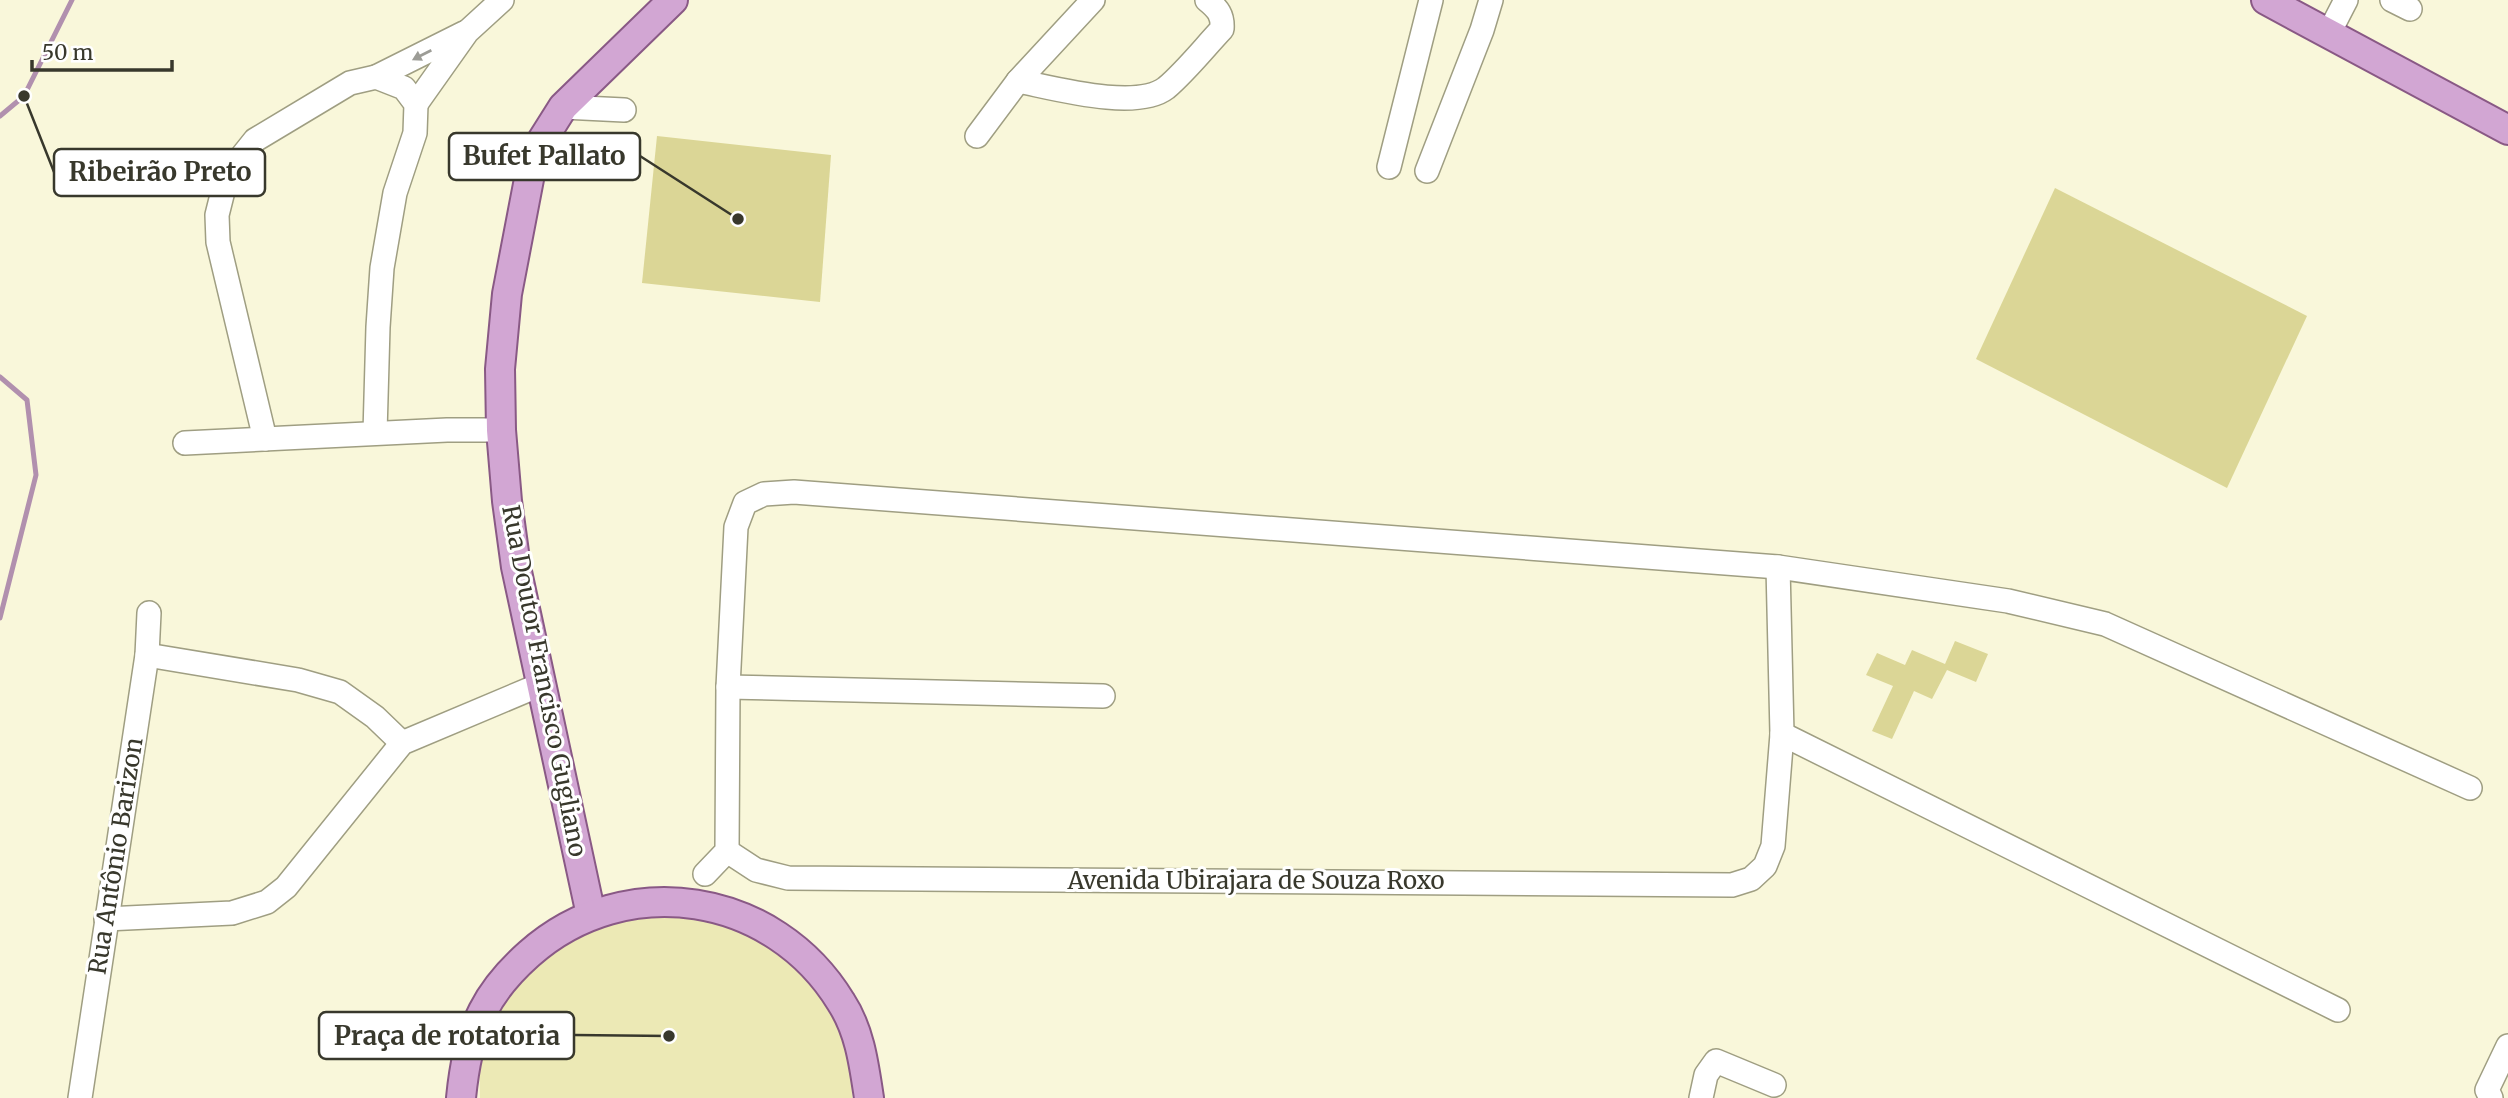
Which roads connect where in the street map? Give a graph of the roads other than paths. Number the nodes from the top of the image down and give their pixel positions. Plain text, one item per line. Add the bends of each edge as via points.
1 (502, 0) edge
2 (673, 0) edge
3 (1093, 0) edge
4 (1207, 0) edge
5 (1431, 0) edge
6 (1491, 0) edge
7 (2266, 0) edge
8 (2346, 0) edge
9 (467, 32) junction
10 (2329, 33) junction
11 (376, 77) junction
12 (1018, 82) junction
13 (416, 104) junction
14 (563, 107) junction
15 (624, 110) dead end
16 (2508, 130) edge
17 (977, 136) dead end
18 (1389, 167) dead end
19 (1427, 171) dead end
20 (501, 430) junction
21 (375, 433) junction
22 (265, 439) junction
23 (185, 443) dead end
24 (1778, 567) junction
25 (149, 613) dead end
26 (147, 655) junction
27 (541, 684) junction
28 (728, 687) junction
29 (1103, 696) dead end
30 (1782, 734) junction
31 (402, 743) junction
32 (2470, 788) dead end
33 (727, 851) junction
34 (705, 874) dead end
35 (591, 915) junction
36 (106, 919) junction
37 (2338, 1010) dead end
38 (2508, 1046) edge
39 (1774, 1085) dead end
40 (80, 1098) edge
41 (461, 1098) edge
42 (869, 1098) edge
43 (1701, 1098) edge
44 (2491, 1098) edge

1 - 9 street
2 - 14 main road, Rua Doutor Francisco Gugliano
3 - 12 street
4 - 12 street via 1223,18 1222,29 1155,93 1116,99
5 - 18 street
6 - 19 street
7 - 10 main road
8 - 10 street
9 -> 11 street
9 - 13 street
10 - 16 main road
11 - 13 street via 404,88
11 - 22 street via 350,83 255,140 227,175 217,215 218,242
12 - 17 street
13 - 21 street via 415,133 395,193 383,268
14 - 15 street
14 - 20 main road, Rua Doutor Francisco Gugliano via 534,153 507,294 500,369
20 - 21 street
20 - 27 main road, Rua Doutor Francisco Gugliano via 516,567
21 - 22 street
22 - 23 street
24 - 28 street via 794,492 764,494 745,503 736,527
24 - 30 street
24 - 32 street via 2008,601 2105,624
25 - 26 street, Rua Antônio Barizon
26 - 31 street via 298,680 340,692
26 - 36 street, Rua Antônio Barizon
27 - 31 street
27 - 35 main road, Rua Doutor Francisco Gugliano
28 - 29 street
28 - 33 street
30 - 33 street, Avenida Ubirajara de Souza Roxo via 1773,846 1765,866 1751,879 1732,884 788,878 756,870
30 - 37 street
31 - 36 street via 286,887 267,902 232,913
33 - 34 street
35 - 41 main road via 547,937 511,970 483,1010 466,1056
35 - 42 main road via 630,904 671,901 723,909 770,930 811,961 842,1003 862,1050
36 - 40 street, Rua Antônio Barizon
38 - 44 street via 2487,1090
39 - 43 street via 1716,1061 1706,1075

